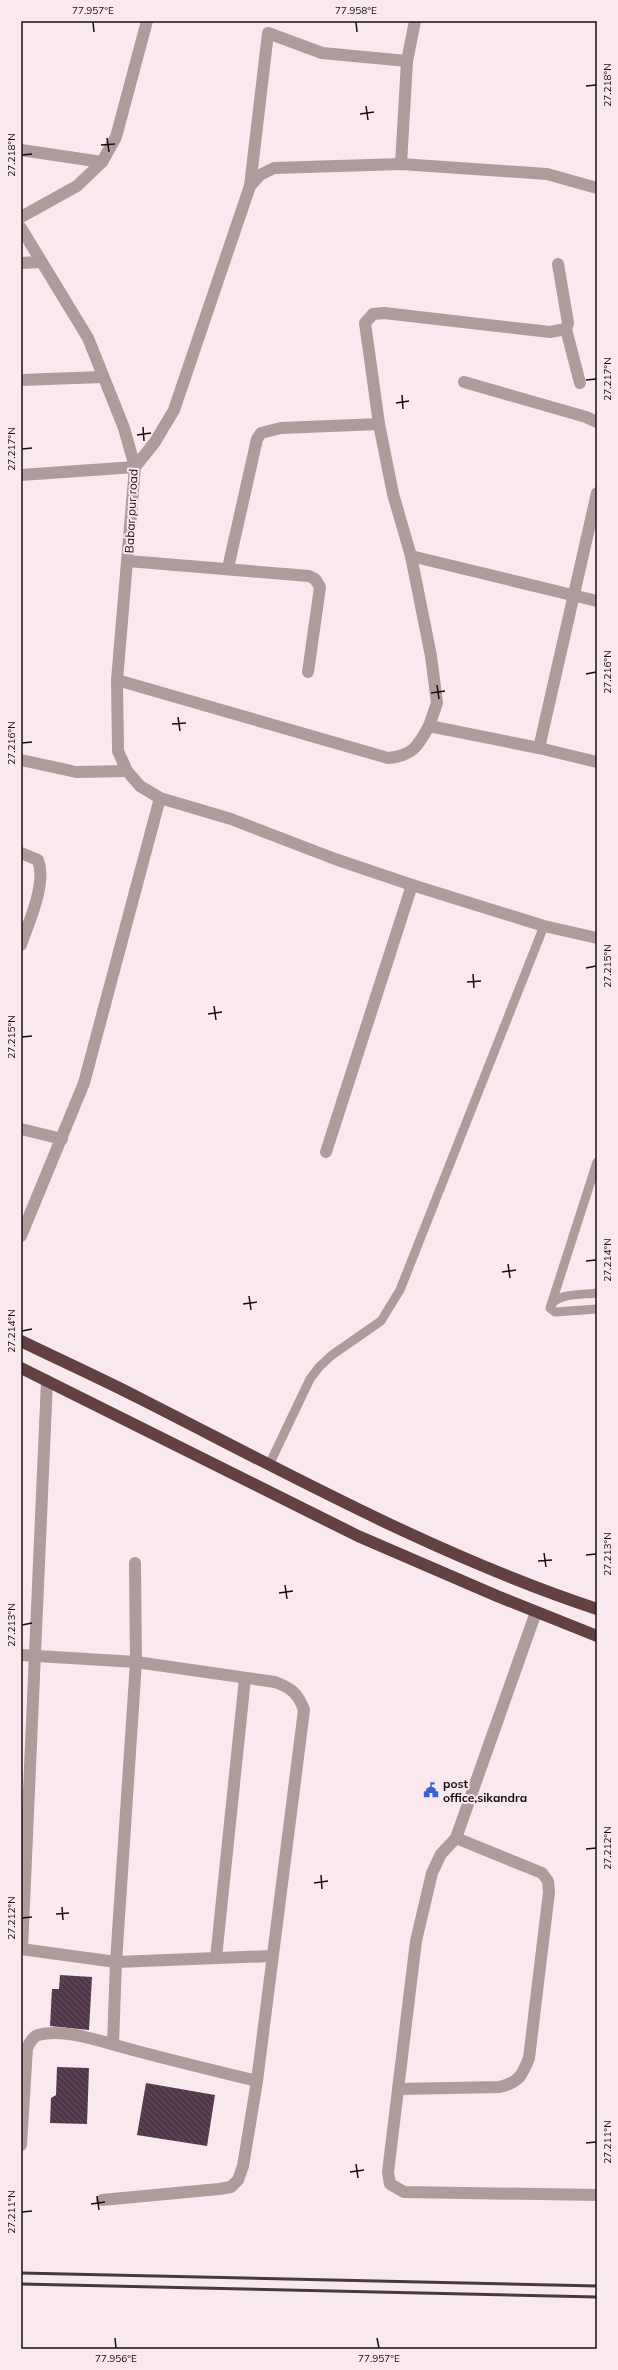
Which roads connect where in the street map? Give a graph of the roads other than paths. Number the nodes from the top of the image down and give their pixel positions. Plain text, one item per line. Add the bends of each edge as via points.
1 (147, 21) edge
2 (415, 21) edge
3 (407, 61) junction
4 (21, 150) edge
5 (102, 162) junction
6 (401, 164) junction
7 (250, 186) junction
8 (597, 188) edge
9 (21, 217) edge
10 (21, 228) edge
11 (40, 262) junction
12 (21, 263) edge
13 (558, 264) dead end
14 (566, 329) junction
15 (102, 377) junction
16 (21, 380) edge
17 (464, 382) dead end
18 (580, 383) dead end
19 (597, 422) edge
20 (379, 424) junction
21 (135, 467) junction
22 (21, 475) edge
23 (597, 493) edge
24 (593, 527) edge
25 (410, 556) junction
26 (128, 561) junction
27 (228, 568) junction
28 (573, 596) junction
29 (597, 601) edge
30 (308, 672) dead end
31 (117, 680) junction
32 (429, 726) junction
33 (539, 748) junction
34 (21, 760) edge
35 (597, 762) edge
36 (128, 771) junction
37 (160, 798) junction
38 (21, 853) edge
39 (412, 885) junction
40 (544, 926) junction
41 (597, 938) edge
42 (21, 945) edge
43 (21, 1129) edge
44 (62, 1140) junction
45 (326, 1152) dead end
46 (597, 1162) edge
47 (21, 1236) edge
48 (597, 1293) edge
49 (551, 1304) junction
50 (597, 1309) edge
51 (21, 1341) edge
52 (21, 1368) edge
53 (47, 1381) junction
54 (269, 1465) junction
55 (135, 1563) dead end
56 (597, 1609) edge
57 (536, 1612) junction
58 (597, 1636) edge
59 (21, 1655) edge
60 (34, 1655) junction
61 (136, 1662) junction
62 (245, 1678) junction
63 (456, 1838) junction
64 (21, 1949) edge
65 (272, 1956) junction
66 (216, 1958) junction
67 (116, 1962) junction
68 (114, 2044) junction
69 (257, 2082) junction
70 (398, 2089) junction
71 (22, 2119) edge
72 (21, 2145) edge
73 (597, 2195) edge
74 (102, 2200) dead end

1 - 5 street via 116,137
2 - 3 street
3 - 6 street
3 - 7 street via 322,53 268,33
4 - 5 street
5 - 9 street via 77,186
6 - 7 street via 274,168 260,175
6 - 8 street via 547,174
7 - 21 street via 174,410 155,442
10 - 11 street, Babar pur road
11 - 12 street
11 - 15 street, Babar pur road via 88,338
13 - 14 street via 568,323
14 - 18 street
14 - 20 street via 550,332 403,314 373,314 365,323
15 - 16 street
15 - 21 street, Babar pur road via 124,428
17 - 19 street via 586,416
20 - 25 street via 393,494
20 - 27 street via 281,428 262,433 257,439
21 - 22 street
21 - 26 street, Babar pur road
23 - 24 street
24 - 28 street
25 - 28 street
25 - 32 street via 436,694 437,703
26 - 27 street
26 - 31 street, Babar pur road
27 - 30 street via 309,576 318,582 320,587
28 - 29 street
28 - 33 street
31 - 32 street via 388,758 401,757 410,752 419,744
31 - 36 street, Babar pur road via 118,751
32 - 33 street
33 - 35 street
34 - 36 street via 76,772
36 - 37 street, Babar pur road via 140,786
37 - 39 street, Babar pur road via 231,819
37 - 44 street via 84,1083
38 - 42 street via 38,860 42,870
39 - 40 street, Babar pur road
39 - 45 street
40 - 41 street, Babar pur road
40 - 54 lane via 400,1290 380,1321 319,1367 310,1379
43 - 44 street
44 - 47 street
46 - 49 lane
48 - 49 lane via 562,1297
49 - 50 lane via 551,1310 555,1312
51 - 54 highway
52 - 53 highway
53 - 57 highway via 358,1536
53 - 60 street
54 - 56 highway via 398,1530 514,1579
55 - 61 street
57 - 58 highway
57 - 63 street
59 - 60 street
60 - 61 street
60 - 64 street
61 - 62 street
61 - 67 street
62 - 65 street via 275,1682 289,1688 298,1695 304,1710
62 - 66 street
63 - 70 street via 441,1854 432,1873 416,1941
63 - 70 street via 536,1870 548,1881 549,1892 529,2058 522,2075 512,2084 500,2087
64 - 67 street
65 - 66 street
65 - 69 street
66 - 67 street
67 - 68 street
68 - 69 street
68 - 71 street via 96,2038 36,2035 30,2040 27,2048
69 - 74 street via 243,2166 238,2180 231,2187
70 - 73 street via 388,2172 390,2184 396,2189 404,2192
71 - 72 street

